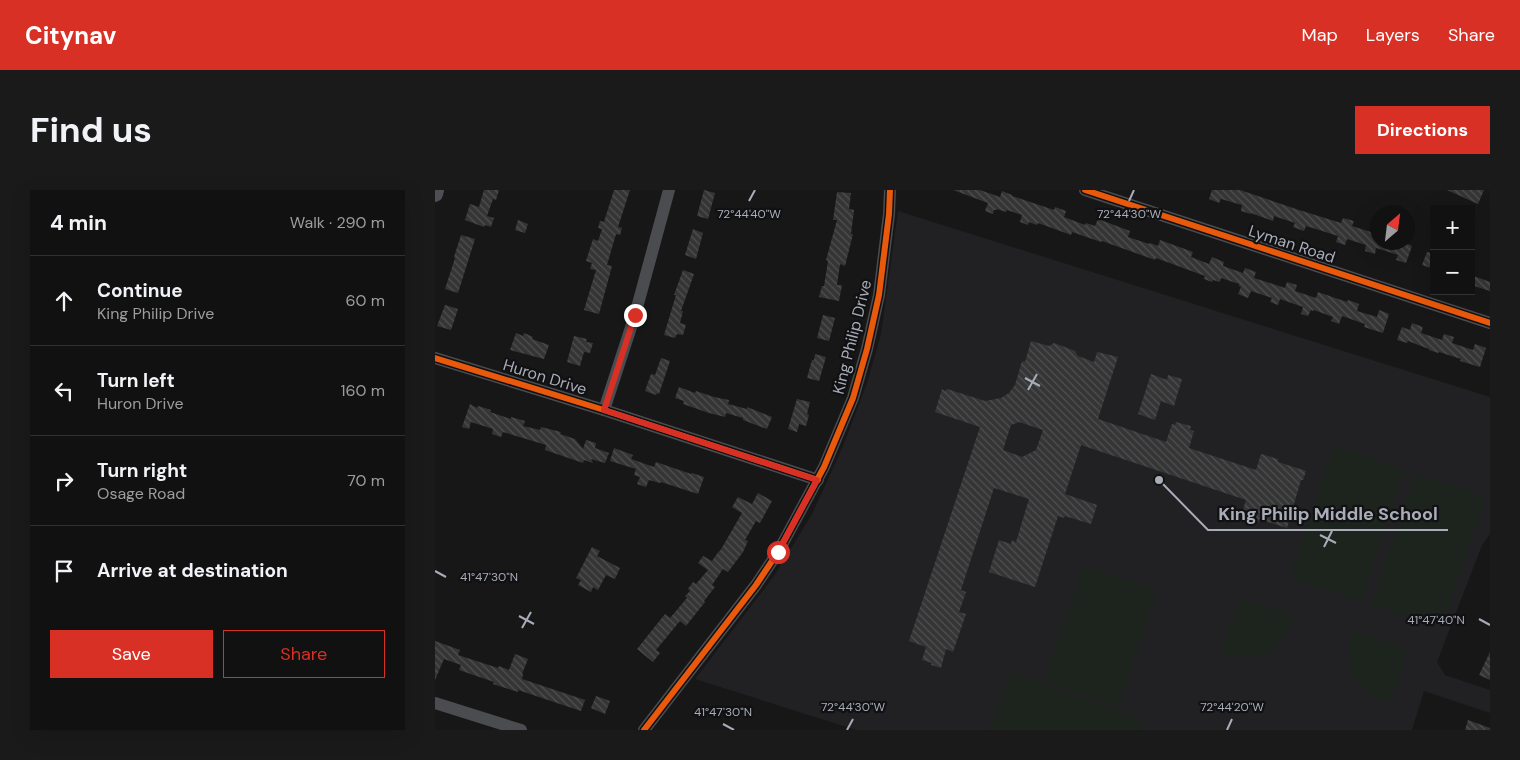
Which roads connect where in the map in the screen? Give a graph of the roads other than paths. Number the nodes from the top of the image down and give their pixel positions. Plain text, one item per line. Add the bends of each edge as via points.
1 (436, 190) edge
2 (669, 190) edge
3 (889, 190) edge
4 (1085, 190) edge
5 (435, 194) edge
6 (1490, 323) edge
7 (435, 358) edge
8 (604, 410) junction
9 (817, 480) junction
10 (435, 703) edge
11 (521, 730) edge
12 (644, 730) edge

1 - 5 main road
2 - 8 street via 635,315
3 - 9 street, King Philip Drive via 879,295 867,349 853,398
4 - 6 street, Lyman Road
7 - 8 street, Huron Drive
8 - 9 street, Huron Drive
9 - 12 street, King Philip Drive via 757,585
10 - 11 street

